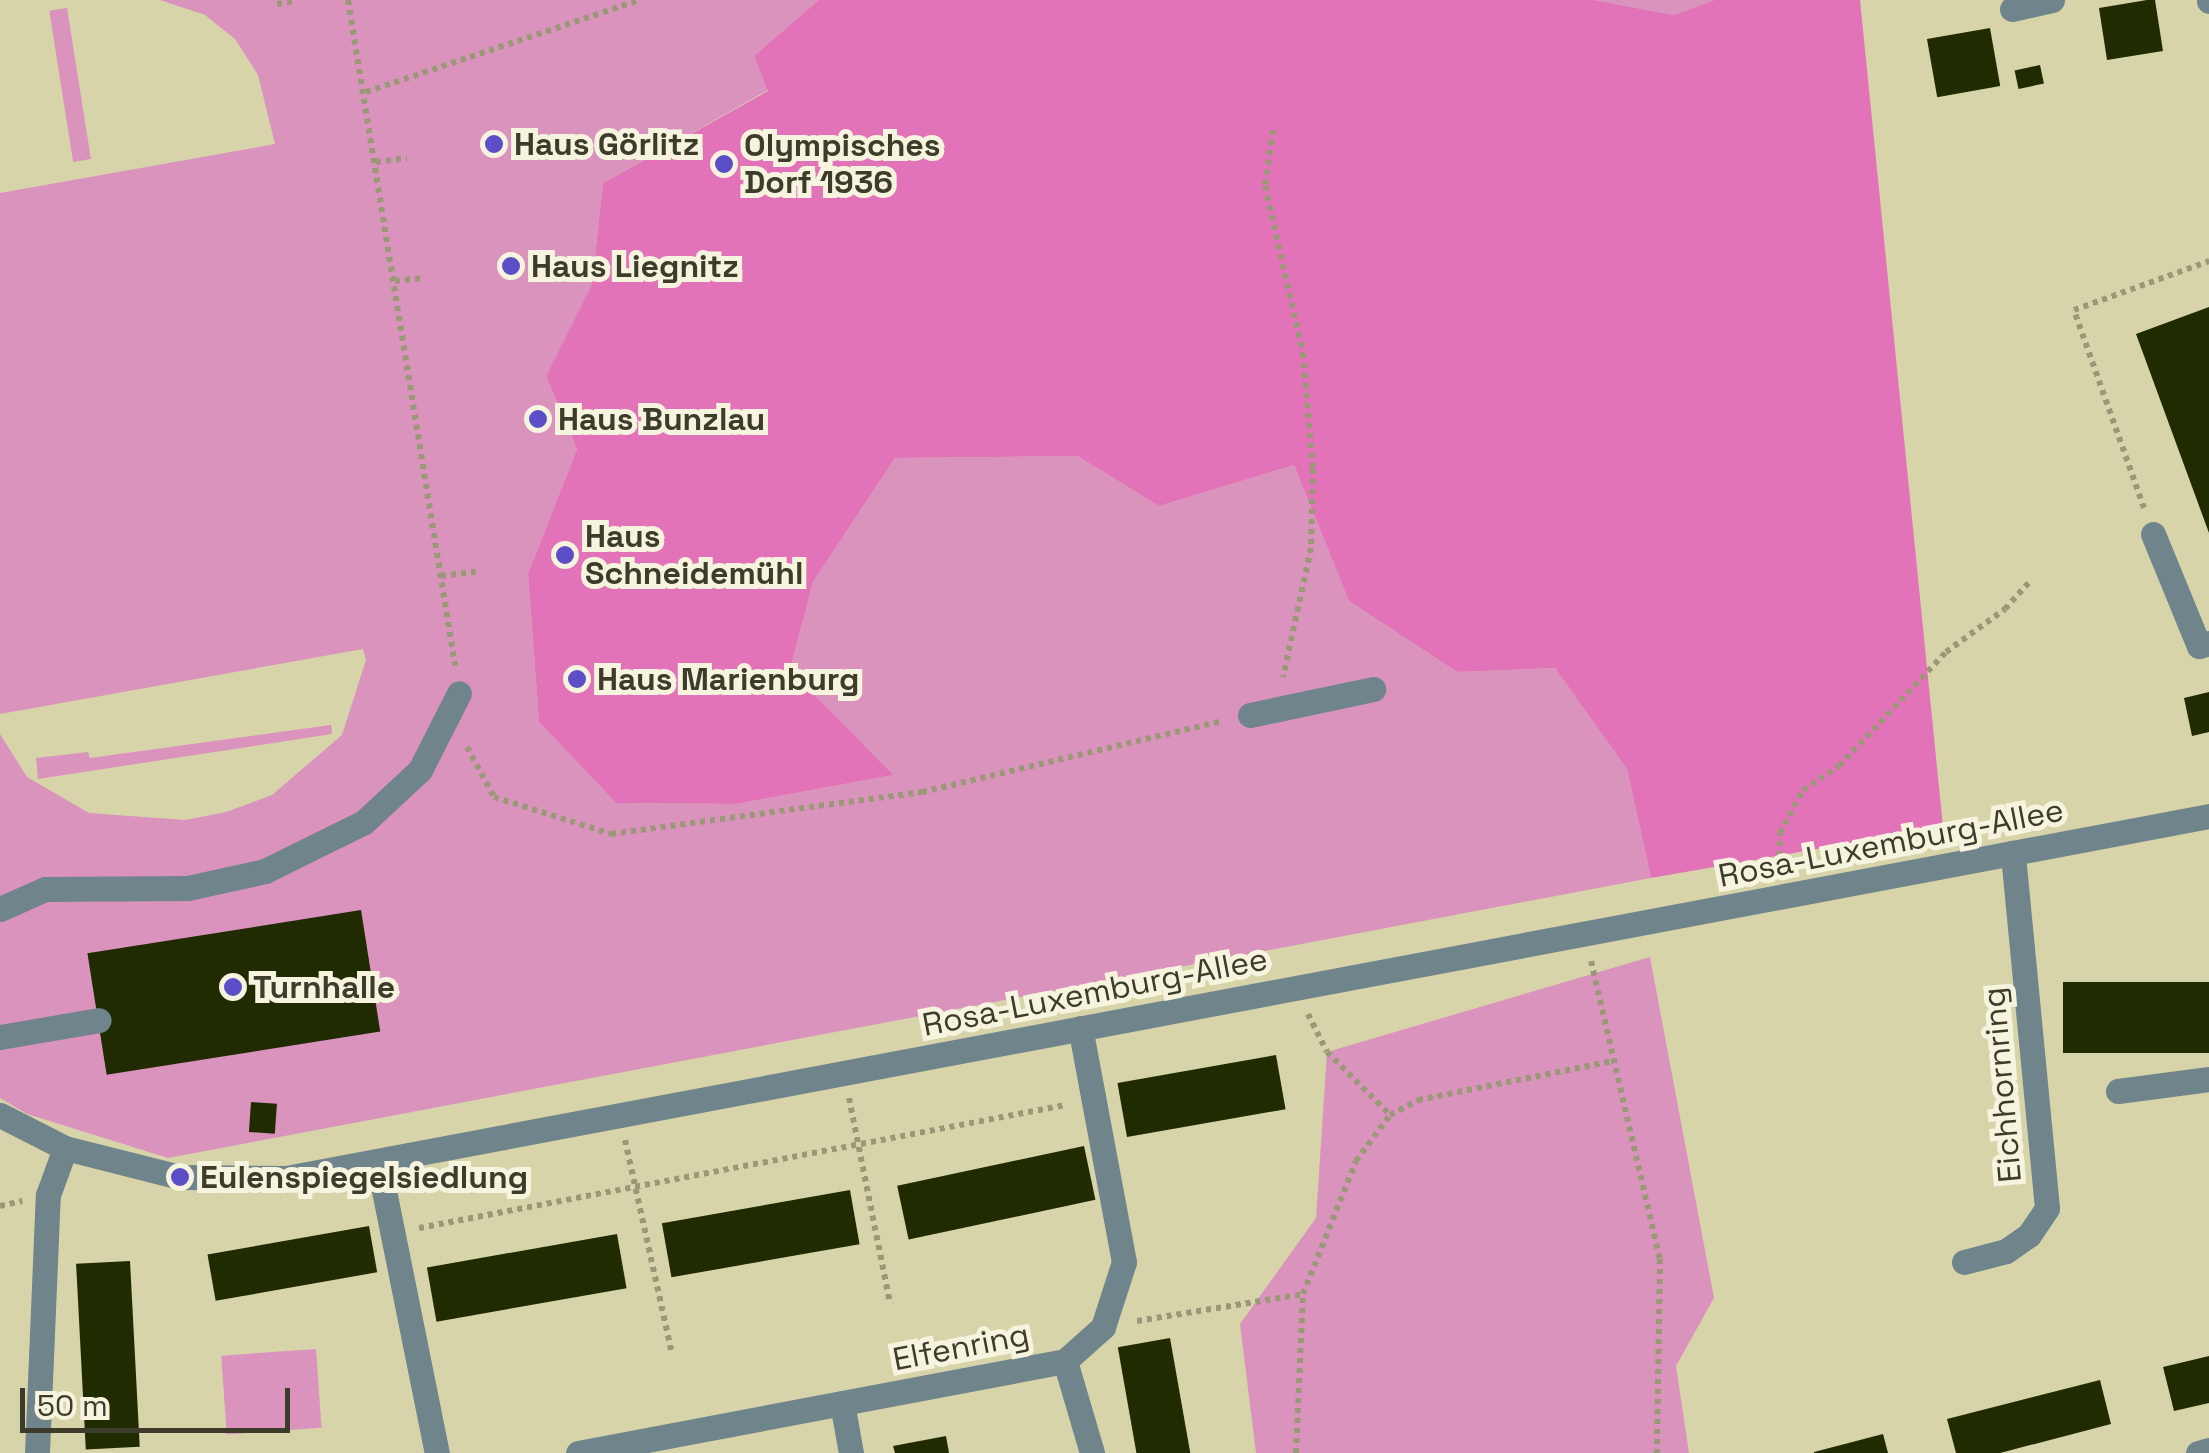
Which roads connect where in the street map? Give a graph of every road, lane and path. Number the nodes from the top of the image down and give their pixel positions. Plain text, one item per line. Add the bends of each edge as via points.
1 (297, 0) edge
2 (348, 0) edge
3 (639, 0) edge
4 (2052, 0) edge
5 (277, 4) dead end
6 (2012, 9) dead end
7 (366, 92) junction
8 (1273, 130) dead end
9 (407, 158) dead end
10 (376, 162) junction
11 (2209, 261) edge
12 (423, 278) dead end
13 (395, 281) junction
14 (2153, 534) joint
15 (478, 571) dead end
16 (441, 576) junction
17 (2032, 579) dead end
18 (2209, 643) edge
19 (1373, 690) dead end
20 (459, 692) junction
21 (1250, 715) junction
22 (2209, 816) edge
23 (2012, 853) junction
24 (1777, 897) junction
25 (0, 909) edge
26 (1589, 955) dead end
27 (1305, 1009) dead end
28 (99, 1020) dead end
29 (1080, 1028) junction
30 (0, 1038) edge
31 (1614, 1061) junction
32 (844, 1072) junction
33 (2209, 1079) edge
34 (2118, 1091) dead end
35 (1094, 1100) junction
36 (0, 1114) edge
37 (620, 1114) junction
38 (1390, 1115) junction
39 (858, 1145) junction
40 (65, 1148) junction
41 (378, 1160) junction
42 (636, 1187) junction
43 (394, 1233) junction
44 (1964, 1262) dead end
45 (1304, 1294) junction
46 (890, 1304) dead end
47 (1103, 1326) junction
48 (671, 1350) dead end
49 (1064, 1361) junction
50 (842, 1403) junction
51 (2209, 1450) edge
52 (37, 1453) edge
53 (437, 1453) edge
54 (578, 1453) edge
55 (851, 1453) edge
56 (1092, 1453) edge
57 (1296, 1453) edge
58 (1658, 1453) edge
59 (2198, 1453) edge

1 - 5 path
2 - 7 path
3 - 7 path
4 - 6 street
7 - 10 path
8 - 21 path via 1265,186 1303,353 1311,548 1289,670
9 - 10 path
10 - 13 path
11 - 14 path via 2074,310
12 - 13 path
13 - 16 path
14 - 18 street via 2199,646
15 - 16 path
16 - 20 path
17 - 24 path via 2005,609 1946,652 1839,766 1804,790 1780,833
19 - 21 street
20 - 21 path via 468,751 494,796 611,834 922,792
20 - 25 street via 420,770 364,822 265,871 188,888 45,889
22 - 23 street, Rosa-Luxemburg-Allee
23 - 24 street, Rosa-Luxemburg-Allee
23 - 44 street, Eichhornring via 2047,1208 2006,1251
24 - 29 street, Rosa-Luxemburg-Allee
26 - 31 path
27 - 38 path via 1327,1052
28 - 30 street
29 - 32 street, Rosa-Luxemburg-Allee
29 - 35 street, Elfenring
31 - 38 path via 1418,1100
31 - 58 path via 1660,1260
32 - 37 street, Rosa-Luxemburg-Allee
32 - 39 path
33 - 34 street
35 - 39 path
35 - 47 street, Elfenring via 1124,1262
36 - 40 street, Rosa-Luxemburg-Allee
37 - 41 street, Rosa-Luxemburg-Allee
37 - 42 path
38 - 45 path via 1356,1161
39 - 42 path
39 - 46 path
40 - 41 street, Rosa-Luxemburg-Allee via 180,1178 225,1182
40 - 52 street via 48,1195
41 - 43 street
42 - 43 path
42 - 48 path
43 - 53 street
45 - 47 path
45 - 57 path
47 - 49 street, Elfenring
49 - 50 street, Elfenring
49 - 56 street
50 - 54 street, Elfenring
50 - 55 street
51 - 59 street

